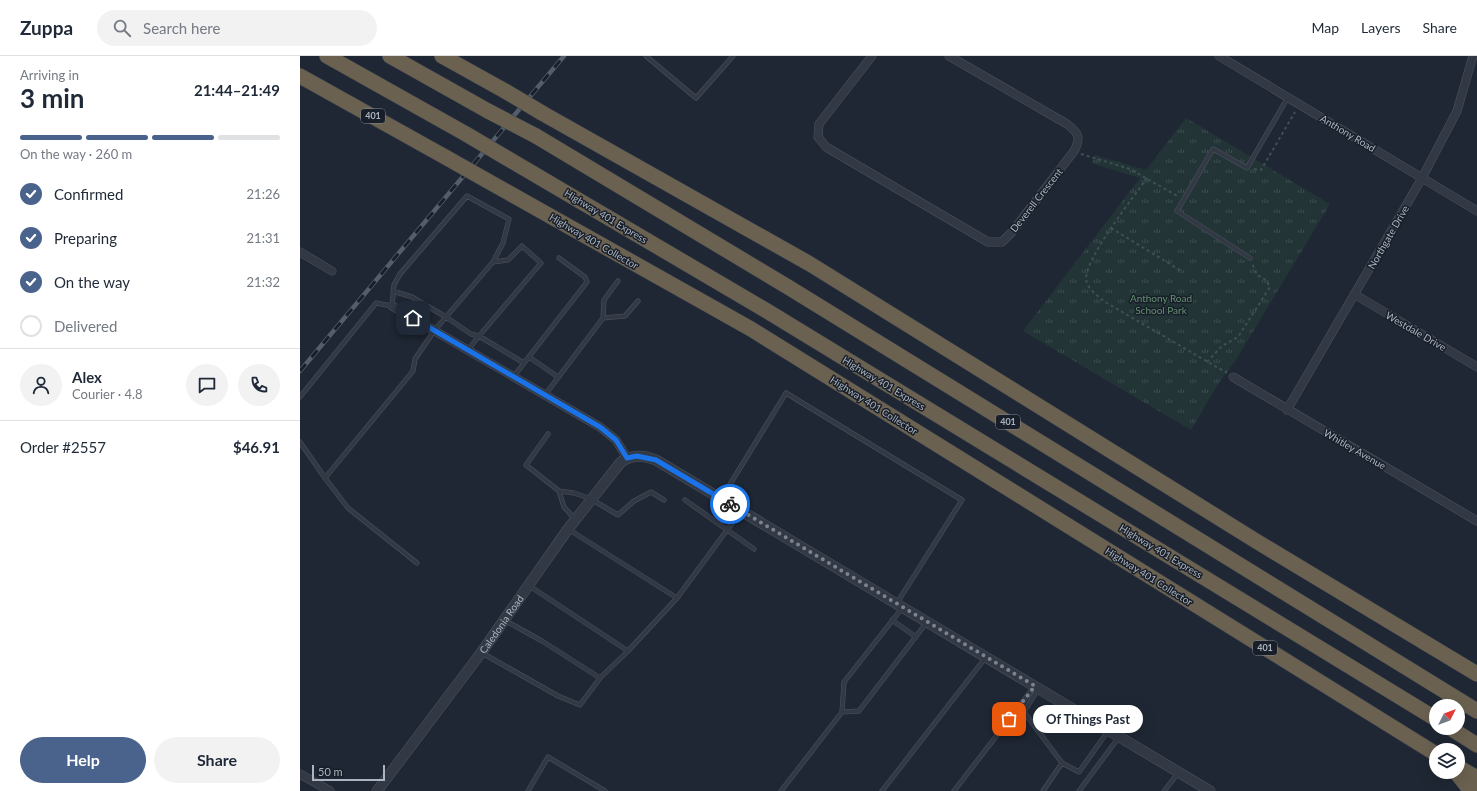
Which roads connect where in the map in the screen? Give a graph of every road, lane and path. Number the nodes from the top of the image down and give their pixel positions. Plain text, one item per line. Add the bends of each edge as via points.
1 (327, 56) edge
2 (390, 56) edge
3 (442, 56) edge
4 (646, 56) edge
5 (732, 56) edge
6 (872, 56) edge
7 (949, 56) edge
8 (1220, 56) edge
9 (1473, 56) edge
10 (300, 76) edge
11 (1288, 97) junction
12 (1296, 111) dead end
13 (1074, 151) junction
14 (1247, 168) junction
15 (1147, 178) junction
16 (1422, 178) junction
17 (1184, 199) junction
18 (1477, 211) edge
19 (1111, 228) junction
20 (300, 252) edge
21 (560, 258) dead end
22 (1250, 258) joint
23 (493, 262) junction
24 (332, 271) dead end
25 (1183, 272) dead end
26 (618, 281) dead end
27 (393, 291) junction
28 (1354, 294) junction
29 (638, 301) dead end
30 (392, 306) junction
31 (446, 317) junction
32 (603, 318) junction
33 (434, 331) junction
34 (479, 336) junction
35 (468, 350) junction
36 (529, 357) junction
37 (1207, 362) junction
38 (524, 363) junction
39 (1477, 367) edge
40 (513, 377) junction
41 (558, 377) junction
42 (1233, 377) joint
43 (544, 395) junction
44 (300, 397) edge
45 (1287, 410) junction
46 (548, 434) dead end
47 (300, 442) edge
48 (627, 458) junction
49 (325, 478) junction
50 (559, 491) junction
51 (721, 499) junction
52 (591, 500) junction
53 (664, 500) dead end
54 (685, 500) dead end
55 (741, 511) junction
56 (575, 519) junction
57 (1477, 521) edge
58 (568, 529) junction
59 (727, 530) junction
60 (754, 549) dead end
61 (417, 563) dead end
62 (528, 585) junction
63 (677, 598) junction
64 (900, 605) junction
65 (504, 620) junction
66 (892, 620) junction
67 (928, 622) junction
68 (916, 637) junction
69 (628, 651) junction
70 (481, 653) junction
71 (1448, 656) junction
72 (986, 657) junction
73 (1477, 668) edge
74 (1477, 674) edge
75 (600, 678) junction
76 (1036, 687) junction
77 (1477, 711) edge
78 (842, 712) junction
79 (1429, 716) edge
80 (1109, 730) junction
81 (1461, 735) edge
82 (1119, 737) junction
83 (1477, 745) edge
84 (1429, 750) edge
85 (1062, 763) junction
86 (1465, 771) edge
87 (1179, 772) junction
88 (300, 774) edge
89 (1477, 778) edge
90 (1462, 779) edge
91 (1203, 789) edge
92 (330, 791) edge
93 (377, 791) edge
94 (528, 791) edge
95 (605, 791) edge
96 (781, 791) edge
97 (882, 791) edge
98 (954, 791) edge
99 (1042, 791) edge
100 (1079, 791) edge
101 (1164, 791) edge
102 (1474, 791) edge

1 - 79 highway, Highway 401 Express, bridge via 466,134 767,312
2 - 77 highway, 401, bridge via 536,136 788,287
3 - 71 highway, bridge via 810,264 1256,541
4 - 5 lane via 696,98
6 - 13 street, Deverell Crescent via 819,124 818,137 826,147 988,242 1002,242 1012,232
7 - 13 street via 1070,127 1077,134 1078,143
8 - 11 street, Anthony Road
9 - 16 street, Northgate Drive via 1457,112
10 - 84 highway, Highway 401 Collector / 401, bridge via 751,330
11 - 14 lane
11 - 16 street, Anthony Road
12 - 14 path via 1261,170
13 - 15 path via 1130,169
14 - 17 lane via 1213,149
15 - 17 path
15 - 19 path
16 - 18 street, Anthony Road
16 - 28 street, Northgate Drive
17 - 22 lane via 1177,211
19 - 25 path
19 - 37 path via 1088,267 1086,280 1093,292 1105,302
20 - 24 street
21 - 36 lane via 585,277 586,282
22 - 37 path via 1257,275 1266,280 1270,287 1238,337 1222,346
23 - 27 lane via 503,243 509,219 467,196 400,274
23 - 31 lane
23 - 34 lane via 508,260 522,246 541,263
26 - 32 lane via 604,300
27 - 30 lane
27 - 31 lane via 412,296
28 - 39 street, Westdale Drive
28 - 45 street, Northgate Drive
29 - 32 lane via 625,316
30 - 33 street
30 - 44 lane via 376,303
31 - 33 lane
31 - 34 lane via 471,334
32 - 41 lane
33 - 35 street
33 - 49 lane via 415,359 413,371
34 - 35 lane
34 - 38 lane
35 - 40 street
36 - 38 lane
36 - 41 lane
37 - 42 path
38 - 40 lane
40 - 43 street
41 - 43 lane
42 - 45 street, Whitley Avenue
43 - 48 street via 610,434
45 - 57 street, Whitley Avenue
46 - 50 lane via 526,465
47 - 49 lane
48 - 51 street via 637,456 656,460
48 - 52 street, Caledonia Road
49 - 61 lane via 348,508
50 - 52 lane via 574,492
50 - 56 lane via 564,506
51 - 55 street
51 - 64 lane via 786,393 962,500
52 - 53 lane via 618,515 634,501 651,492
52 - 56 street, Caledonia Road
54 - 59 lane
55 - 59 lane
55 - 64 street
56 - 58 street, Caledonia Road
58 - 62 street, Caledonia Road
58 - 63 lane
59 - 60 lane
59 - 63 lane
62 - 65 street, Caledonia Road
62 - 69 lane
63 - 69 lane
64 - 66 lane
64 - 67 street
65 - 70 street, Caledonia Road
65 - 75 lane
66 - 68 lane
66 - 78 lane via 844,682
67 - 68 lane
67 - 72 street
68 - 78 lane via 859,711
69 - 75 lane
70 - 75 lane via 558,696 580,705
70 - 93 street, Caledonia Road
71 - 73 highway
71 - 74 highway
72 - 76 street
72 - 97 lane
76 - 80 street
76 - 85 lane via 1024,712
76 - 98 lane
78 - 96 lane
80 - 82 street
80 - 85 lane via 1079,772
81 - 83 highway
82 - 87 street
82 - 100 lane
85 - 99 lane
86 - 89 highway
87 - 91 street
87 - 101 lane
88 - 92 street
90 - 102 highway
94 - 95 lane via 548,757

